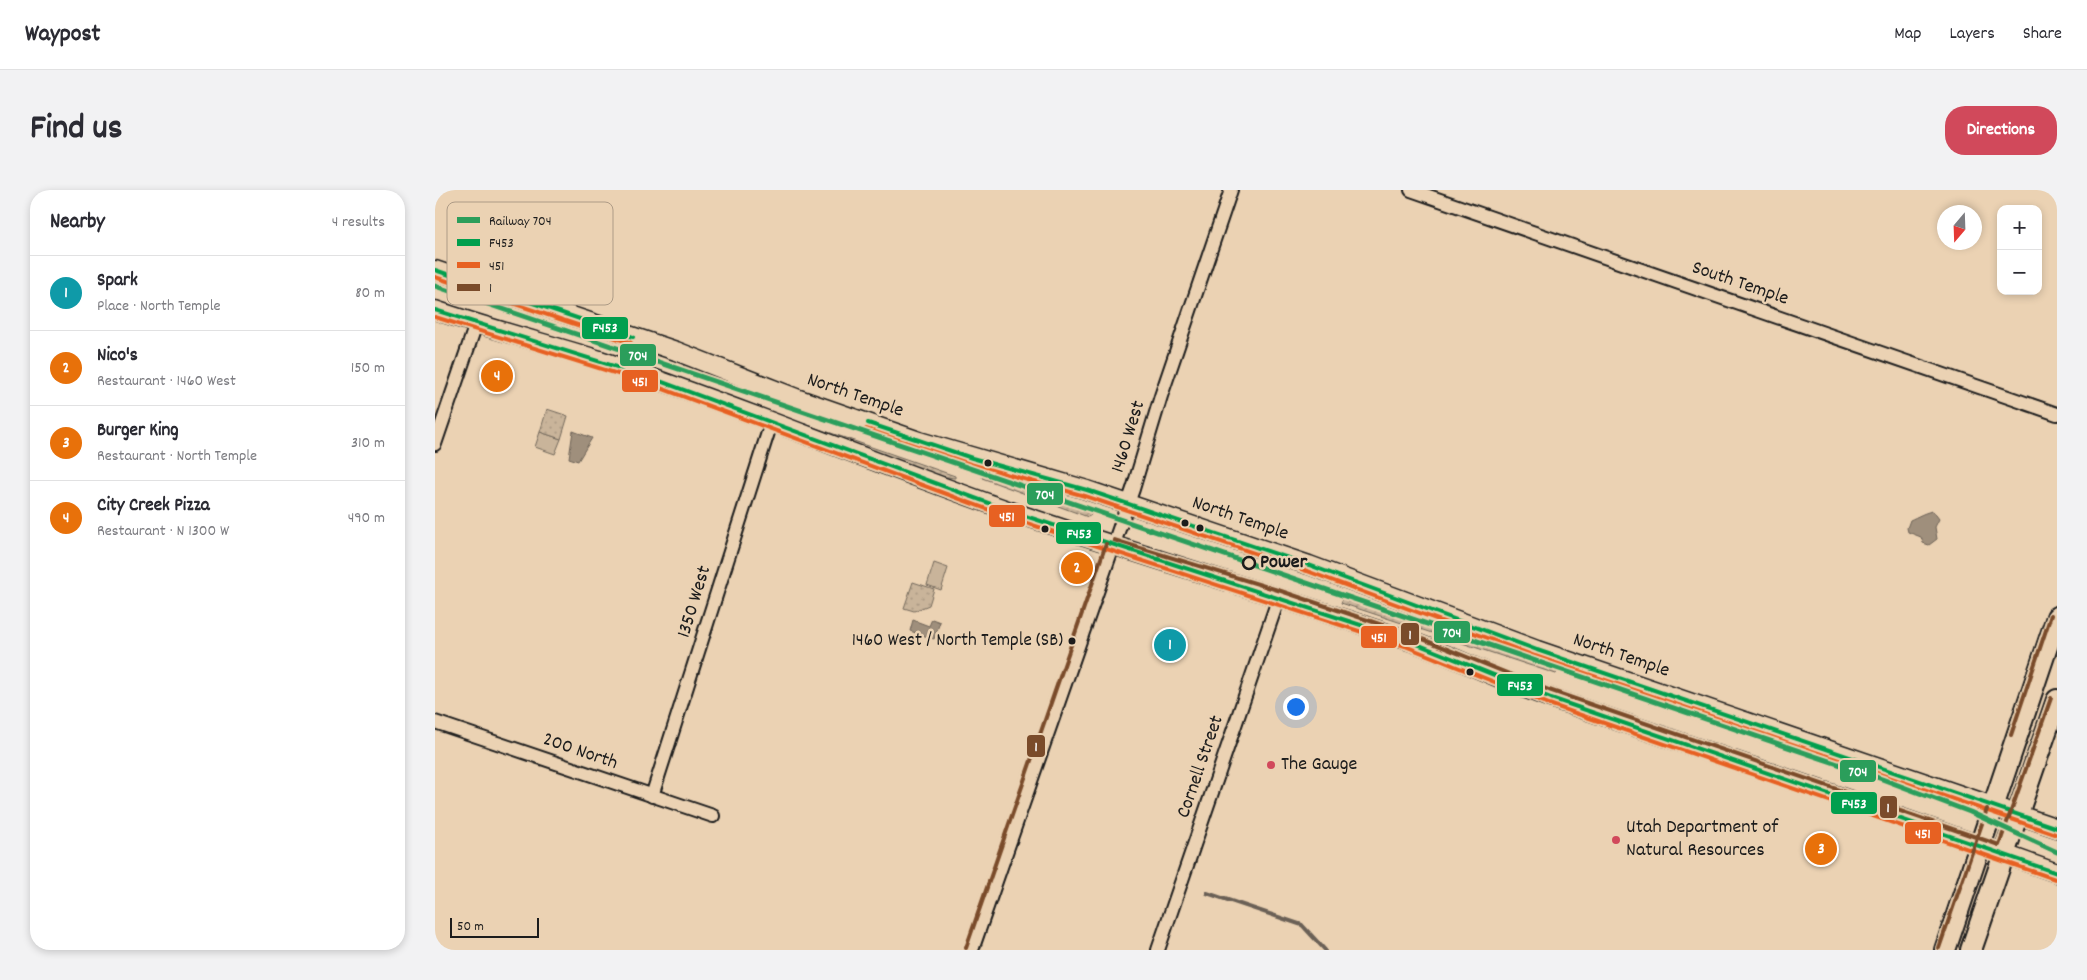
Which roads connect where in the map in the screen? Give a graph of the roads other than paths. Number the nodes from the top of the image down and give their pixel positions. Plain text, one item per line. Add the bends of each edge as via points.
1 (1231, 190) edge
2 (1411, 190) edge
3 (435, 270) edge
4 (447, 274) edge
5 (540, 305) edge
6 (435, 310) edge
7 (476, 324) junction
8 (2057, 414) edge
9 (772, 420) junction
10 (435, 444) edge
11 (1127, 503) junction
12 (1112, 546) junction
13 (1279, 597) junction
14 (2057, 617) edge
15 (2057, 700) edge
16 (435, 722) edge
17 (651, 796) junction
18 (1994, 807) junction
19 (2018, 815) junction
20 (713, 816) dead end
21 (2057, 828) edge
22 (1981, 844) junction
23 (2003, 853) junction
24 (2057, 872) edge
25 (972, 950) edge
26 (1158, 950) edge
27 (1945, 950) edge
28 (1971, 950) edge

1 - 11 street, 1460 West
2 - 8 street, South Temple
3 - 4 main road, North Temple
5 - 11 main road, North Temple via 676,350 796,398 910,438
6 - 7 main road
7 - 9 main road via 598,360
7 - 10 street
9 - 12 main road via 948,489
9 - 17 street, 1350 West
11 - 12 street, 1460 West
11 - 18 main road, North Temple via 1309,565 1537,650
12 - 13 main road
12 - 25 street, 1460 West
13 - 22 main road via 1413,642 1547,696
13 - 26 street, Cornell Street
14 - 18 main road
15 - 19 main road
16 - 17 street, 200 North
17 - 20 street, 200 North
18 - 19 main road, North Temple
18 - 22 main road
19 - 21 main road, North Temple
19 - 23 main road
22 - 23 main road
22 - 27 main road
23 - 24 main road
23 - 28 main road

